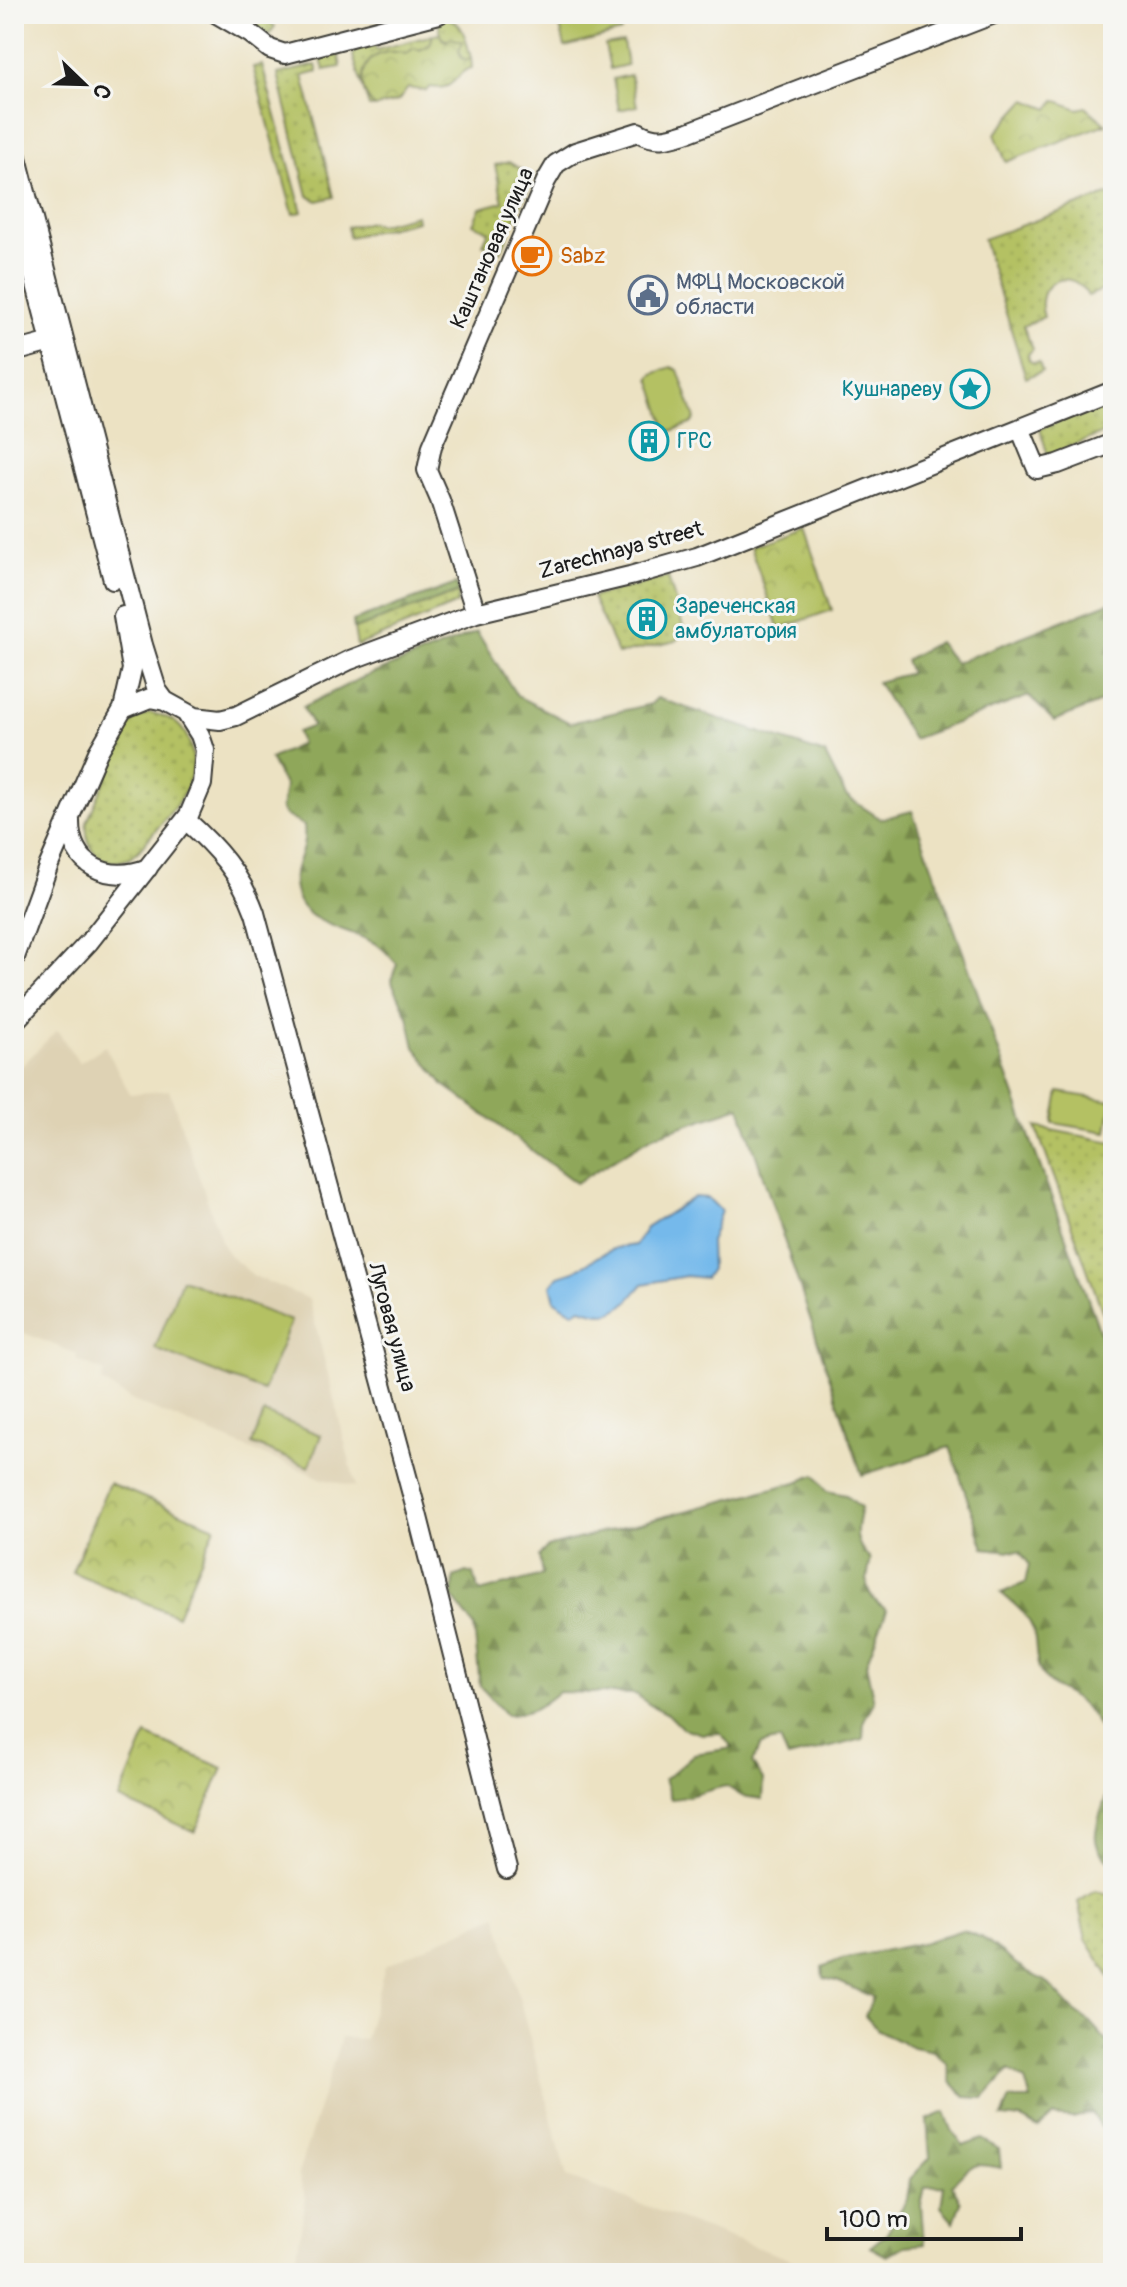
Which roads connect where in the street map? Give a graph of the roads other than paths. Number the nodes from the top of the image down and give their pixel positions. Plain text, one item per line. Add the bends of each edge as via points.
1 (217, 14) edge
2 (439, 14) edge
3 (994, 14) edge
4 (394, 20) edge
5 (945, 23) edge
6 (14, 146) edge
7 (14, 200) edge
8 (51, 342) junction
9 (14, 352) edge
10 (1113, 391) edge
11 (1020, 428) junction
12 (1113, 443) edge
13 (476, 613) junction
14 (165, 701) junction
15 (123, 709) junction
16 (186, 713) junction
17 (236, 716) junction
18 (205, 750) junction
19 (70, 818) junction
20 (186, 820) junction
21 (148, 868) junction
22 (14, 960) edge
23 (14, 1022) edge
24 (507, 1869) dead end

1 - 4 street via 285,54
2 - 4 street
3 - 5 street, Каштановая улица
5 - 13 street, Каштановая улица via 689,132 665,139 638,132 575,152 556,164 444,418 427,470
6 - 14 street via 143,645
7 - 8 street
8 - 9 street
8 - 15 street via 128,634 132,669
10 - 11 street, Zarechnaya street
11 - 12 street via 1037,469
11 - 13 street, Zarechnaya street via 697,557
13 - 17 street, Zarechnaya street via 350,660
14 - 15 street via 150,698
14 - 16 street
15 - 19 street
16 - 17 street, Zarechnaya street via 220,720
16 - 18 street
17 - 18 street, Zarechnaya street
18 - 20 street via 202,784
19 - 21 street via 73,844 93,867 123,875
19 - 22 street
20 - 21 street
20 - 24 street, Луговая улица via 228,861 255,913
21 - 23 street via 89,942

